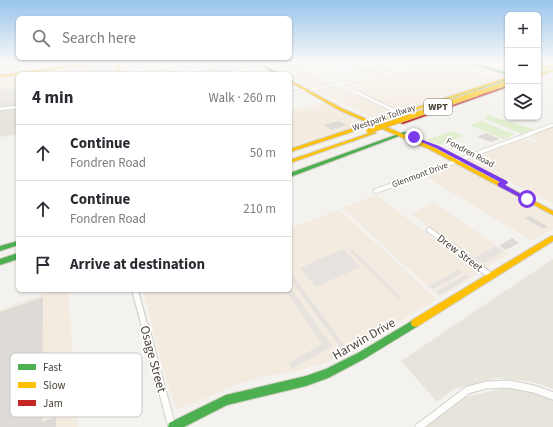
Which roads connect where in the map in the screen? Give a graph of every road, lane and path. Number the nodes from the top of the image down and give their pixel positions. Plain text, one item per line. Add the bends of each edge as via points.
1 (294, 82) edge
2 (334, 82) edge
3 (348, 82) edge
4 (505, 83) edge
5 (505, 83) edge
6 (505, 83) edge
7 (505, 83) edge
8 (505, 83) edge
9 (338, 84) junction
10 (309, 90) junction
11 (292, 94) edge
12 (331, 103) junction
13 (422, 106) junction
14 (16, 107) edge
15 (0, 109) edge
16 (399, 114) junction
17 (409, 114) junction
18 (376, 123) junction
19 (553, 125) edge
20 (371, 132) junction
21 (403, 133) junction
22 (292, 151) edge
23 (292, 157) edge
24 (459, 160) junction
25 (292, 161) edge
26 (292, 174) edge
27 (502, 184) junction
28 (376, 190) dead end
29 (553, 208) edge
30 (553, 213) edge
31 (429, 230) dead end
32 (553, 238) edge
33 (16, 244) edge
34 (0, 249) edge
35 (16, 251) edge
36 (0, 257) edge
37 (16, 257) edge
38 (0, 262) edge
39 (491, 276) junction
40 (136, 292) edge
41 (553, 396) edge
42 (173, 427) edge
43 (419, 427) edge

1 - 10 main road, Fondren Road
2 - 9 street
3 - 9 street
4 - 13 main road
5 - 17 main road
6 - 13 main road
7 - 20 main road, Westpark Tollway / WPT via 402,123
8 - 20 main road, Westpark Tollway / WPT, bridge
9 - 10 street
9 - 16 street
10 - 11 street
10 - 12 main road, Fondren Road
10 - 12 main road, Fondren Road
12 - 18 main road, Fondren Road
13 - 16 main road
13 - 17 main road
14 - 15 street
16 - 18 main road
17 - 18 main road
18 - 21 main road, Fondren Road
18 - 22 main road
19 - 24 street, Glenmont Drive
20 - 23 main road, Westpark Tollway / WPT
20 - 25 main road, Westpark Tollway / WPT
21 - 24 main road, Fondren Road
21 - 26 main road
24 - 27 main road, Fondren Road
24 - 28 street, Glenmont Drive
27 - 29 main road, Fondren Road
27 - 30 main road, Fondren Road
31 - 39 street, Drew Street
32 - 39 main road, Harwin Drive
33 - 34 main road
35 - 36 main road
37 - 38 main road
39 - 42 main road, Harwin Drive via 361,356 328,373 306,381 226,400
40 - 42 street, Osage Street
41 - 43 street via 508,384 486,385 468,390

